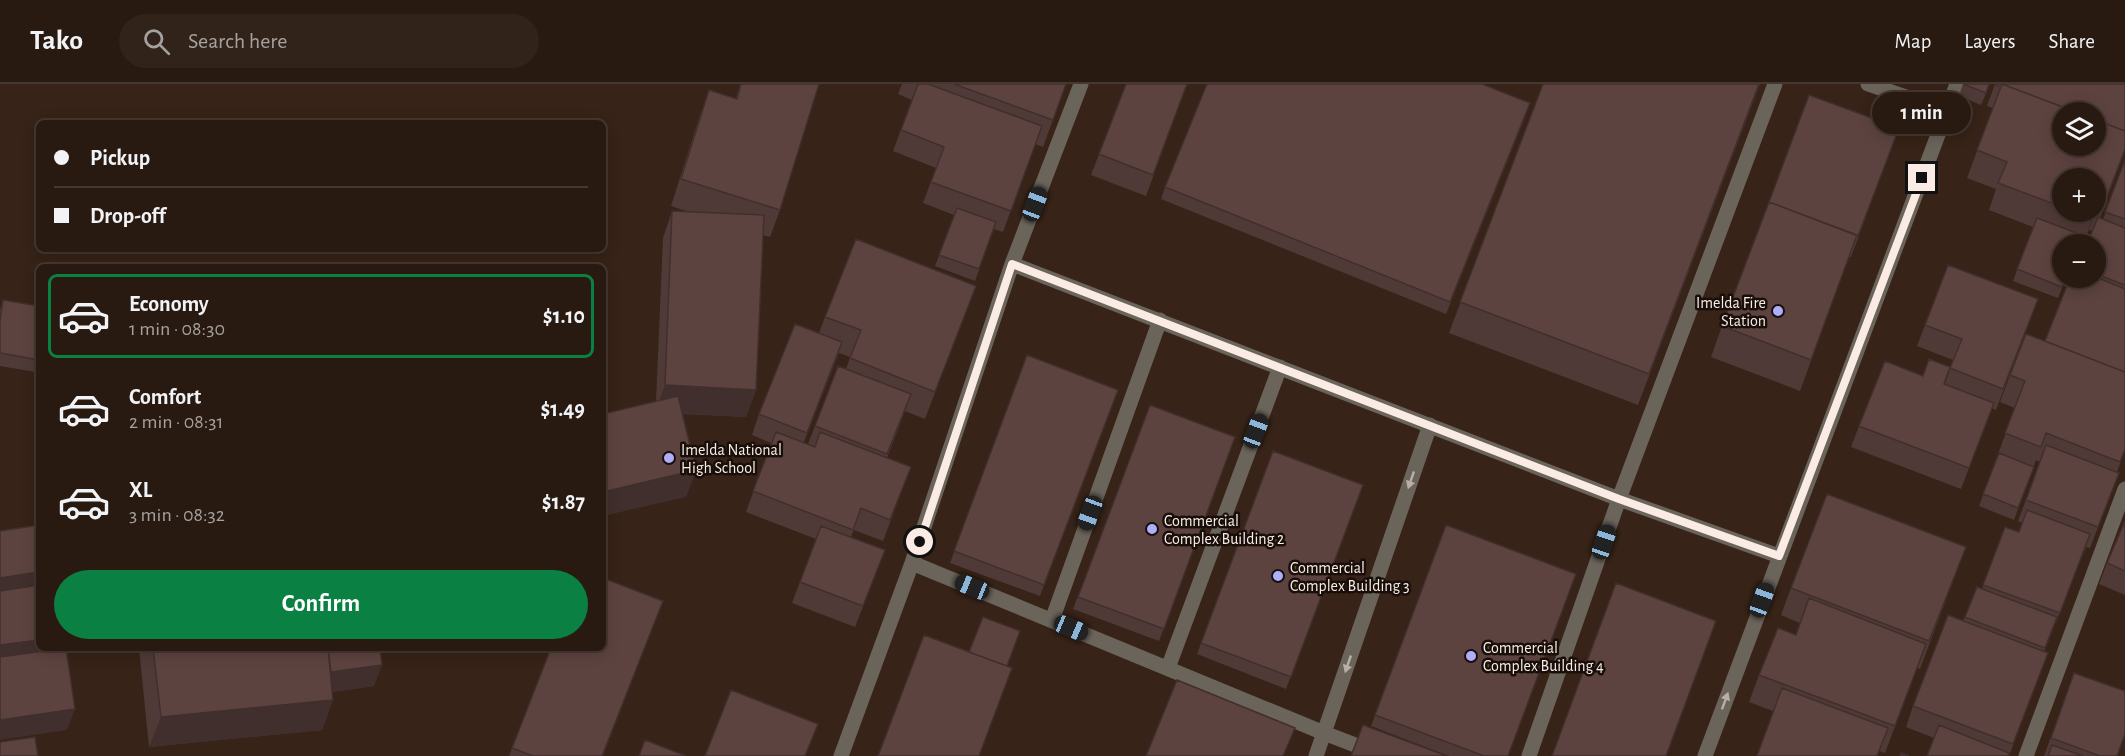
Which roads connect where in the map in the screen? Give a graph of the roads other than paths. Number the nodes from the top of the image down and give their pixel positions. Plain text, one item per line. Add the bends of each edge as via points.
1 (1081, 84) edge
2 (1775, 84) edge
3 (1868, 84) edge
4 (1957, 84) edge
5 (1947, 111) junction
6 (1012, 264) junction
7 (1160, 320) junction
8 (1280, 367) junction
9 (1430, 424) junction
10 (2125, 489) edge
11 (1619, 499) junction
12 (1779, 556) junction
13 (912, 563) junction
14 (1052, 620) junction
15 (1168, 668) junction
16 (1324, 733) junction
17 (841, 756) edge
18 (1316, 756) edge
19 (1384, 756) edge
20 (1529, 756) edge
21 (1705, 756) edge
22 (2026, 756) edge

1 - 6 street
2 - 11 street
3 - 5 street
4 - 5 street
5 - 12 street
6 - 7 street
6 - 13 street
7 - 8 street
7 - 14 street
8 - 9 street
8 - 15 street
9 - 11 street
9 -> 16 street
10 - 22 street
11 - 12 street
11 - 20 street
21 -> 12 street
13 - 14 street
13 - 17 street
14 - 15 street
15 - 16 street
16 - 18 street
16 - 19 street

